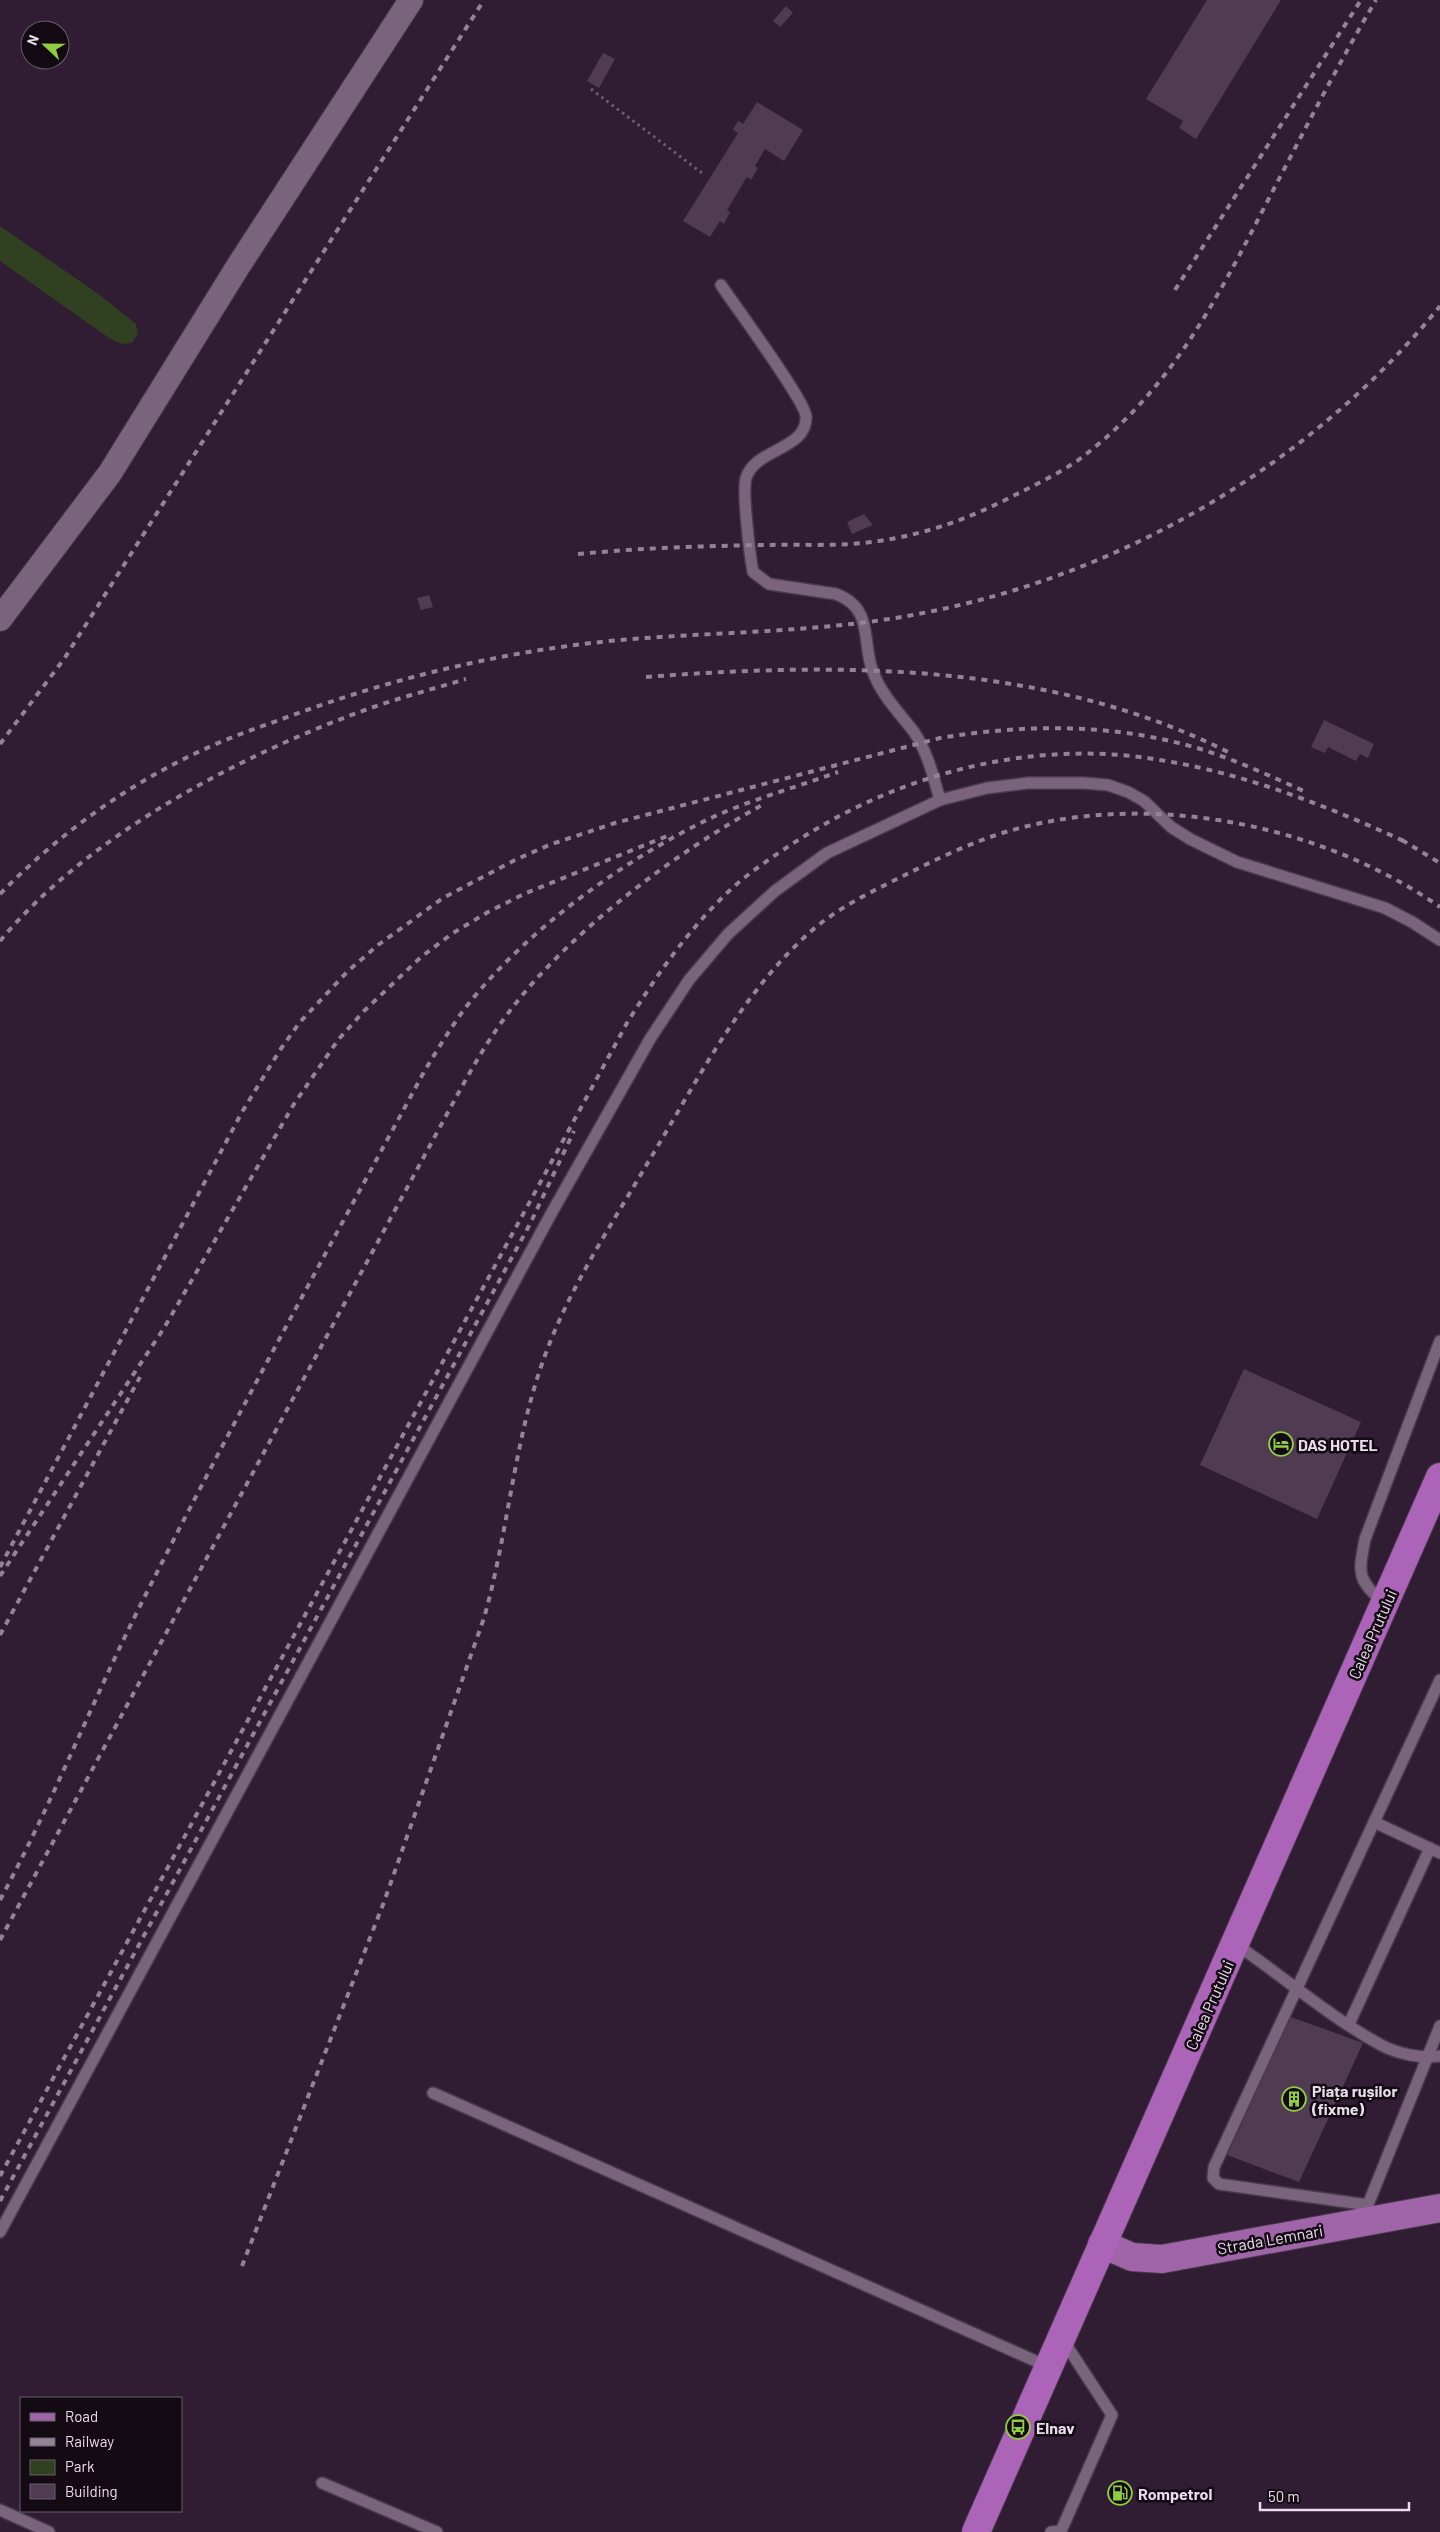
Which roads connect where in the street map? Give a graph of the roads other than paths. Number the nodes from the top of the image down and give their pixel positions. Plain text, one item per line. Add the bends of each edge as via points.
1 (411, 0) edge
2 (721, 285) dead end
3 (0, 619) edge
4 (940, 800) junction
5 (1440, 940) edge
6 (1440, 1341) edge
7 (1440, 1478) edge
8 (1385, 1604) junction
9 (1440, 1680) edge
10 (1374, 1822) junction
11 (1435, 1851) edge
12 (1237, 1944) junction
13 (1297, 1989) junction
14 (1349, 2024) junction
15 (1440, 2026) edge
16 (1440, 2056) edge
17 (1426, 2058) junction
18 (433, 2093) dead end
19 (1440, 2208) edge
20 (1365, 2213) junction
21 (0, 2232) edge
22 (1102, 2244) junction
23 (1062, 2338) junction
24 (1049, 2366) junction
25 (322, 2483) dead end
26 (0, 2510) edge
27 (49, 2532) edge
28 (437, 2532) edge
29 (976, 2532) edge
30 (1051, 2532) edge

1 - 3 street via 236,268 110,474
2 - 4 lane via 806,413 806,426 801,434 765,456 746,477 753,572 769,584 836,594 856,608 865,622 872,670 887,701 920,744
4 - 5 lane via 987,788 1028,783 1108,785 1144,801 1171,828 1238,862 1385,908
4 - 21 lane via 827,853 774,891 728,934 688,980 551,1214
6 - 8 lane via 1365,1539 1360,1562 1359,1569 1368,1590
7 - 8 highway, Calea Prutului
8 - 12 highway, Calea Prutului
9 - 10 lane
10 - 11 lane
10 - 13 lane
11 - 14 lane
12 - 13 lane
12 - 22 highway, Calea Prutului
13 - 14 lane
13 - 20 lane via 1214,2167 1213,2178 1219,2184
14 - 17 lane via 1382,2046
15 - 17 lane
16 - 17 lane
17 - 20 lane
18 - 24 lane
19 - 20 main road, Strada Lemnari
20 - 22 main road, Strada Lemnari via 1162,2259 1132,2257
22 - 23 highway, Calea Prutului
23 - 24 highway, Calea Prutului
23 - 30 lane via 1112,2415 1061,2531
24 - 29 highway, Calea Prutului
25 - 28 lane
26 - 27 lane

